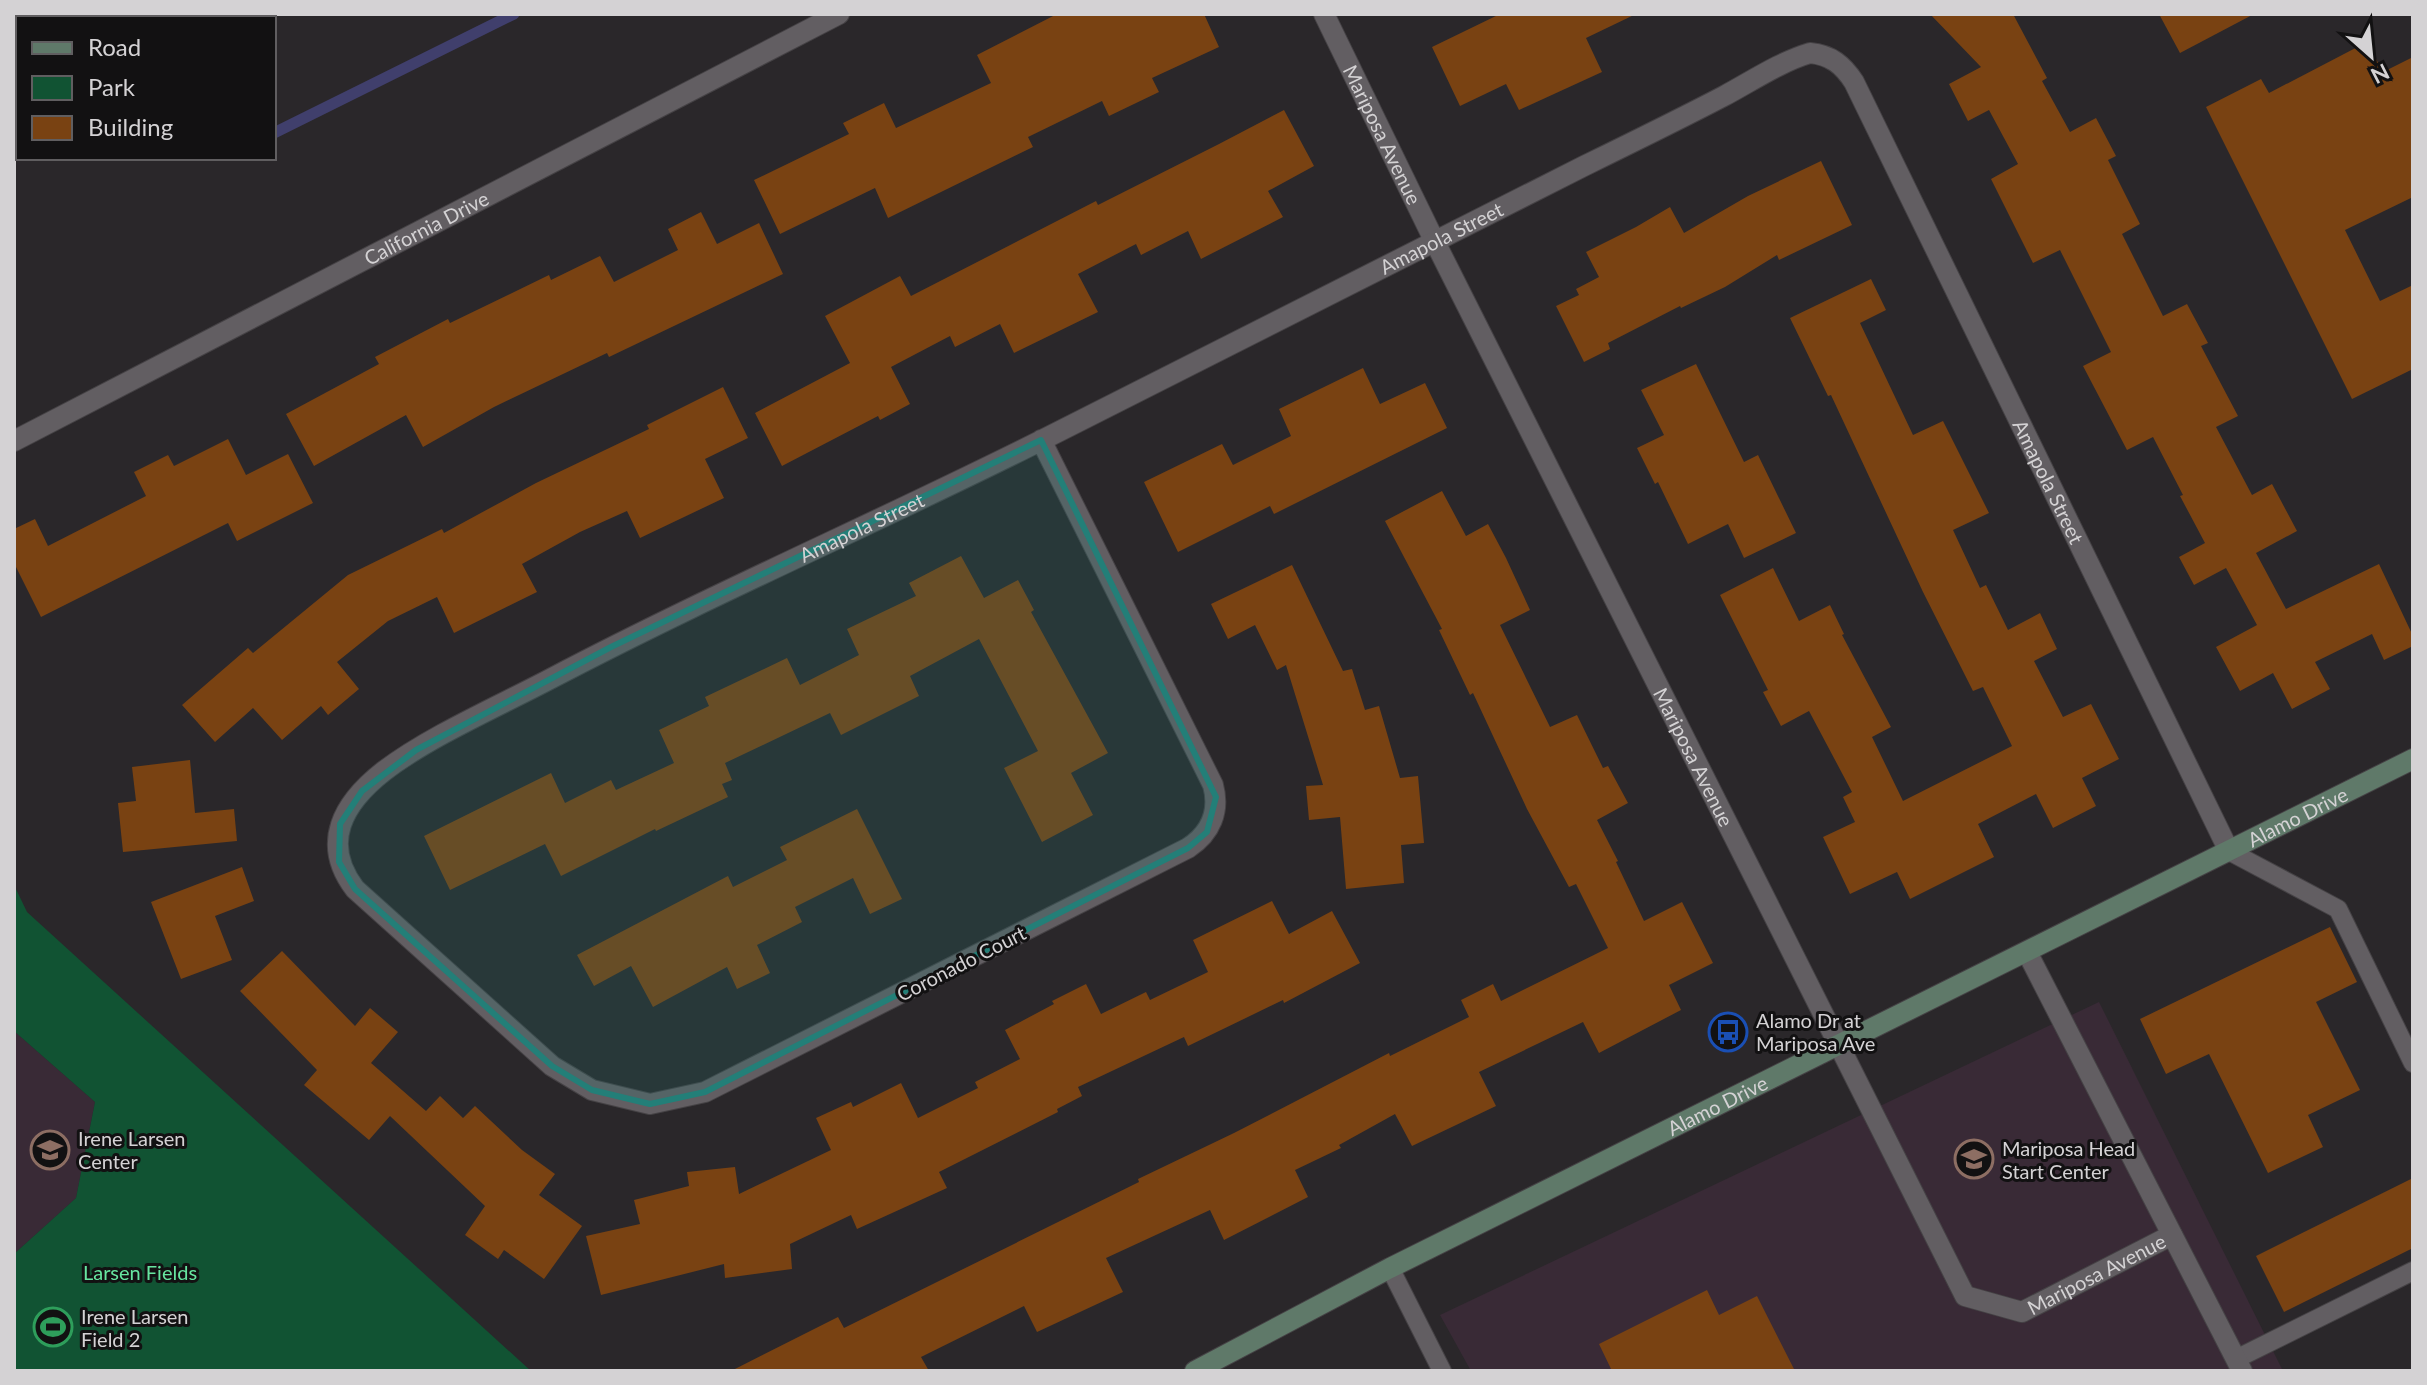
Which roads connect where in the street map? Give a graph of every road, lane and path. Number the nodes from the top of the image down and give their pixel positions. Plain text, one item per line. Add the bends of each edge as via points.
1 (839, 14) edge
2 (1324, 14) edge
3 (1434, 240) junction
4 (1041, 440) junction
5 (14, 441) edge
6 (2413, 759) edge
7 (2229, 851) junction
8 (355, 889) joint
9 (2027, 952) junction
10 (1841, 1045) junction
11 (2413, 1063) edge
12 (2172, 1235) junction
13 (1390, 1268) junction
14 (2413, 1271) edge
15 (2239, 1365) edge
16 (1195, 1371) edge
17 (1442, 1371) edge

1 - 5 street, California Drive
2 - 3 street, Mariposa Avenue
3 - 4 street, Amapola Street
3 - 7 street, Amapola Street via 1799,57 1810,53 1832,58 1854,82
3 - 10 street, Mariposa Avenue
4 - 8 street, Amapola Street via 611,647 416,750 362,791 340,824 339,862
4 - 8 street, Coronado Court via 1213,785 1213,821 1188,848 705,1092 650,1104 592,1090 552,1066
6 - 7 main road, Alamo Drive
7 - 9 main road, Alamo Drive
7 - 11 lane via 2338,909
9 - 10 main road, Alamo Drive
9 - 12 street
10 - 12 street, Mariposa Avenue via 1965,1296 2022,1312
10 - 13 main road, Alamo Drive
12 - 15 street
13 - 16 main road, Alamo Drive
13 - 17 lane
14 - 15 lane

